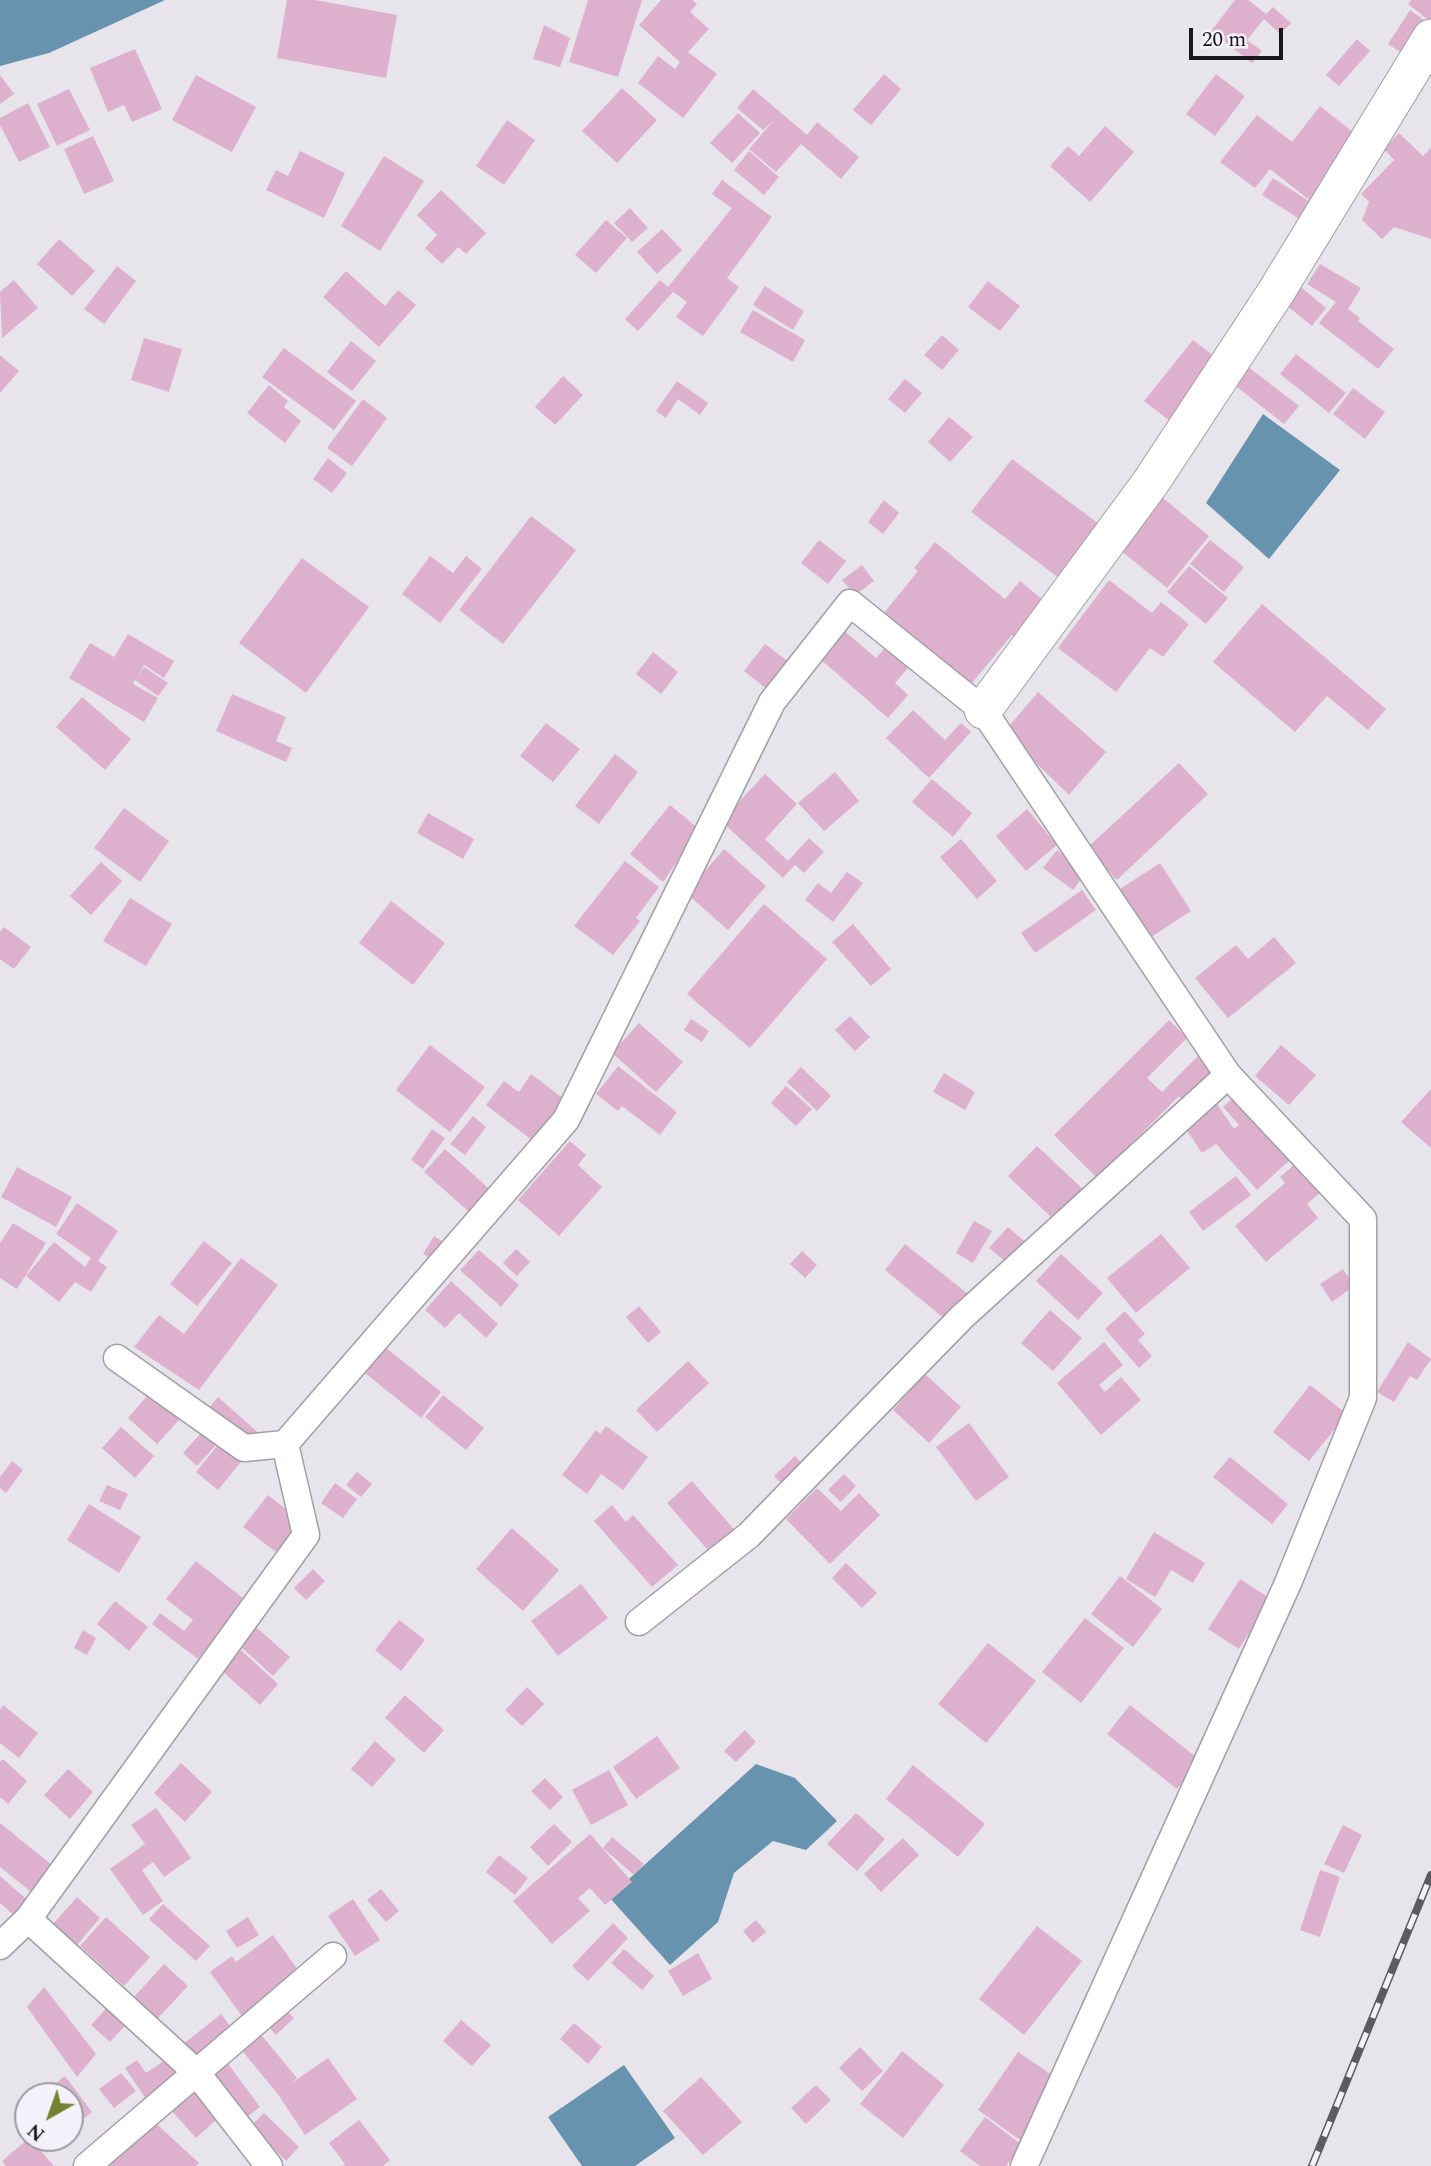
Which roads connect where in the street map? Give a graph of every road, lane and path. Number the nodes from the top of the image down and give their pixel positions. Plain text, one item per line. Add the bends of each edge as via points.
1 (1431, 38) edge
2 (983, 710) junction
3 (1228, 1075) junction
4 (117, 1357) dead end
5 (285, 1444) junction
6 (639, 1622) dead end
7 (28, 1919) junction
8 (0, 1946) edge
9 (333, 1956) dead end
10 (196, 2072) junction
11 (87, 2166) edge
12 (269, 2166) edge
13 (1024, 2166) edge

1 - 2 street via 1276,292 1159,471
2 - 3 street
2 - 5 street via 850,603 772,702 566,1120
3 - 6 street via 962,1317 749,1535
3 - 13 street via 1363,1219 1363,1398 1288,1583
4 - 5 street via 244,1448
5 - 7 street via 306,1535
7 - 8 street
7 - 10 street
9 - 10 street
10 - 11 street
10 - 12 street

